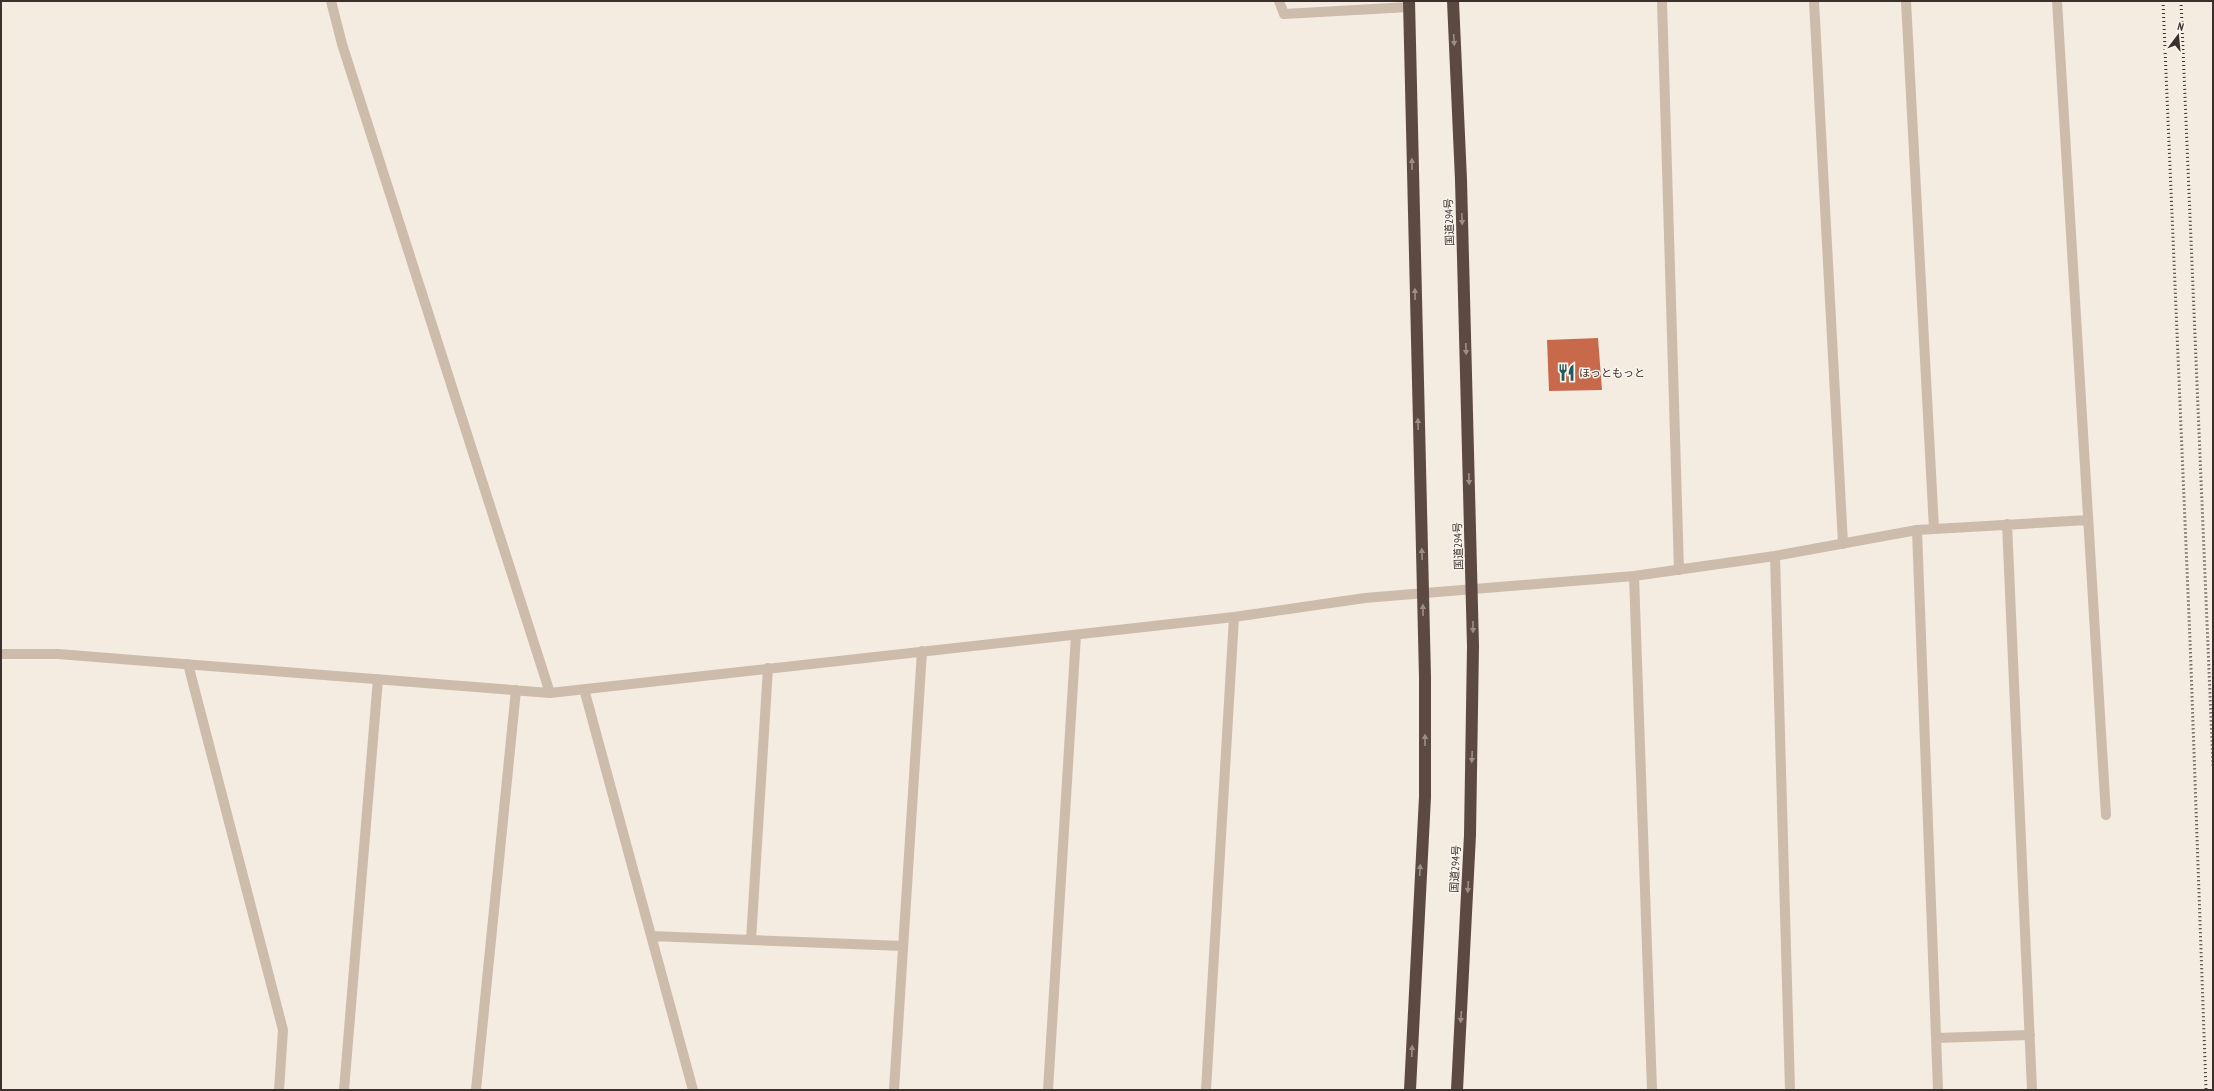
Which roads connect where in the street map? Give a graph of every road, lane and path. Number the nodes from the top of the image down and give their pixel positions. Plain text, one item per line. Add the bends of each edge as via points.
1 (331, 1) edge
2 (1279, 1) edge
3 (1453, 1) edge
4 (1662, 1) edge
5 (1814, 1) edge
6 (1906, 1) edge
7 (2057, 1) edge
8 (1409, 4) edge
9 (2088, 520) junction
10 (2008, 524) junction
11 (1934, 529) junction
12 (1917, 530) junction
13 (1843, 544) junction
14 (1775, 556) junction
15 (1678, 570) junction
16 (1634, 576) junction
17 (1472, 588) junction
18 (1423, 593) junction
19 (1234, 617) junction
20 (1076, 634) junction
21 (922, 652) junction
22 (1, 654) edge
23 (188, 664) junction
24 (768, 668) junction
25 (378, 679) junction
26 (584, 689) junction
27 (516, 690) junction
28 (550, 693) junction
29 (2106, 815) dead end
30 (651, 936) junction
31 (751, 940) junction
32 (903, 946) junction
33 (2030, 1035) junction
34 (1936, 1038) junction
35 (279, 1090) edge
36 (344, 1090) edge
37 (476, 1090) edge
38 (693, 1090) edge
39 (894, 1090) edge
40 (1048, 1090) edge
41 (1206, 1090) edge
42 (1410, 1090) edge
43 (1457, 1090) edge
44 (1652, 1090) edge
45 (1790, 1090) edge
46 (1938, 1090) edge
47 (2032, 1090) edge

1 - 28 street via 342,44
2 - 8 street via 1284,14
3 -> 17 highway, 国道294号 via 1461,180
4 - 15 street
5 - 13 street
6 - 11 street
7 - 9 street
18 -> 8 highway
9 - 10 street
9 - 29 street
10 - 11 street
10 - 33 street
11 - 12 street
12 - 13 street
12 - 34 street
13 - 14 street
14 - 15 street
14 - 45 street
15 - 16 street
16 - 17 street
16 - 44 street
17 - 18 street
17 -> 43 highway, 国道294号 via 1473,740
18 - 19 street via 1365,598
42 -> 18 highway via 1425,797
19 - 20 street
19 - 41 street
20 - 21 street
20 - 40 street
21 - 24 street
21 - 32 street
22 - 23 street via 58,654
23 - 25 street
23 - 35 street via 283,1030
24 - 26 street
24 - 31 street
25 - 27 street
25 - 36 street
26 - 28 street
26 - 30 street
27 - 28 street
27 - 37 street
30 - 31 street
30 - 38 street
31 - 32 street
32 - 39 street
33 - 34 street
33 - 47 street
34 - 46 street

